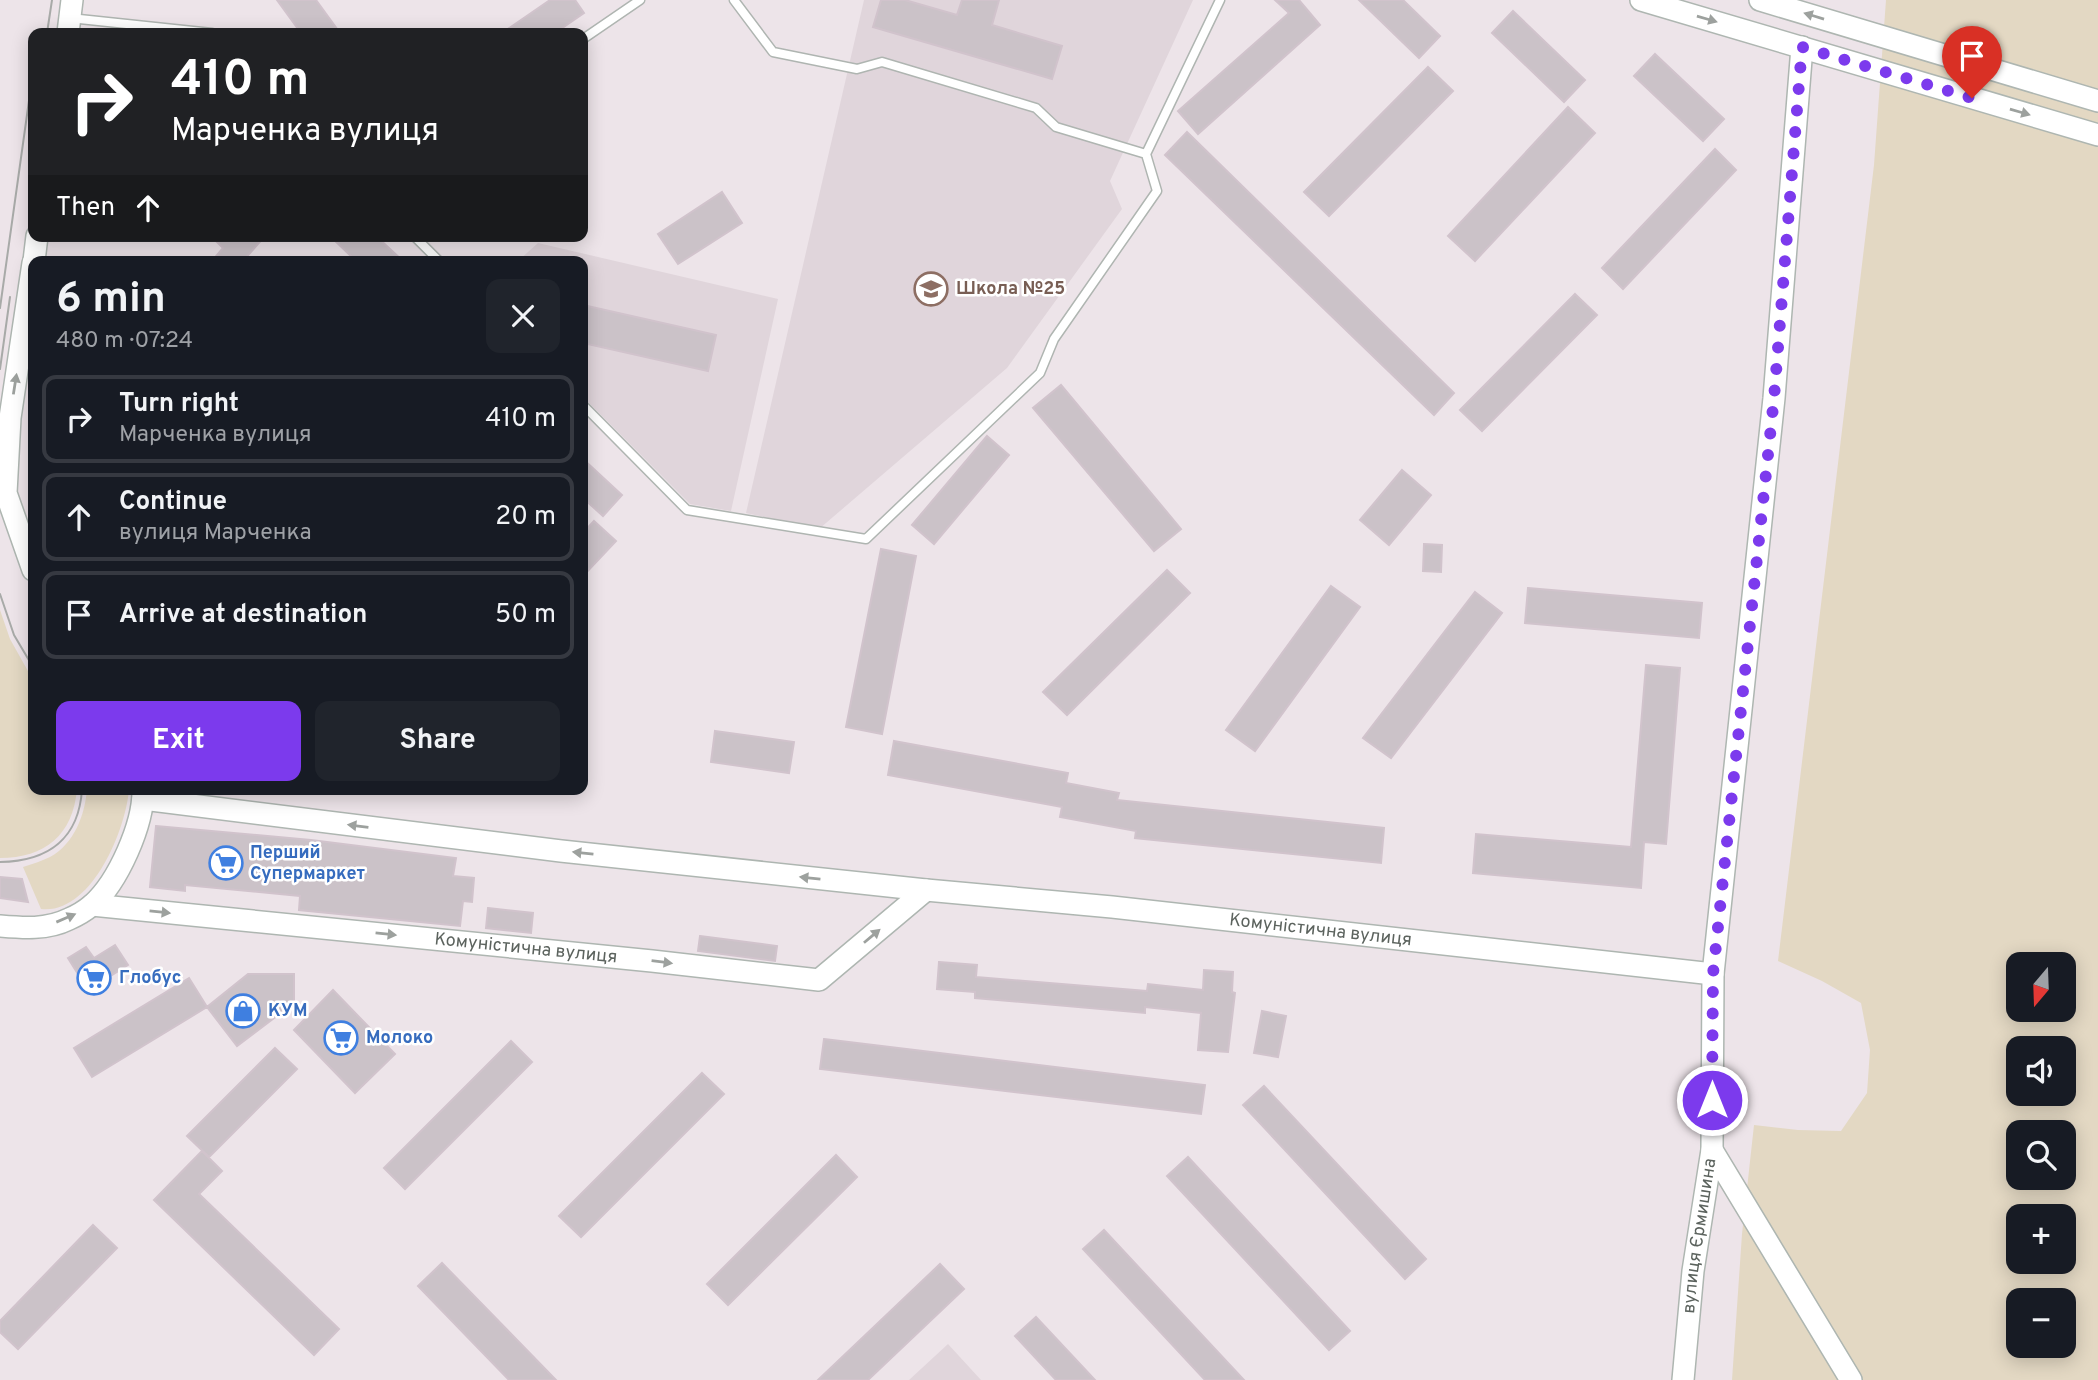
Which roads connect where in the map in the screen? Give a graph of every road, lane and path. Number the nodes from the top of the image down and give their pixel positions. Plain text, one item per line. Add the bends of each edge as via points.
1 (640, 0) edge
2 (734, 0) edge
3 (1220, 0) edge
4 (1641, 0) edge
5 (1760, 0) edge
6 (70, 17) edge
7 (168, 28) edge
8 (1868, 32) junction
9 (588, 36) edge
10 (1802, 47) junction
11 (1931, 51) junction
12 (1860, 64) junction
13 (1921, 83) junction
14 (2098, 100) edge
15 (2098, 135) edge
16 (1146, 154) junction
17 (420, 242) edge
18 (434, 256) edge
19 (28, 296) edge
20 (588, 410) edge
21 (28, 556) edge
22 (143, 795) edge
23 (150, 795) edge
24 (926, 890) junction
25 (92, 905) junction
26 (0, 926) edge
27 (1713, 974) junction
28 (1712, 1150) junction
29 (1683, 1380) edge
30 (1851, 1380) edge

1 - 9 lane
2 - 16 lane via 773,52 857,69 882,62 1036,108 1056,127
3 - 16 lane
4 -> 10 street
8 -> 5 street
6 - 7 lane
8 - 11 street
8 - 12 street via 1873,45
10 - 12 street
10 - 27 street, вулиця Єрмишина via 1774,398
11 - 13 street via 1922,62
11 - 14 street
12 - 13 street
13 -> 15 street
16 - 20 lane via 1157,191 1054,340 1040,373 866,539 687,510
17 - 18 lane
21 -> 19 street via 6,493 10,418
22 - 25 street via 129,848
24 -> 23 street, Комуністична вулиця via 561,851
25 -> 24 street, Комуністична вулиця via 819,980
24 - 27 street, Комуністична вулиця
26 -> 25 street via 33,928 67,920
27 - 28 street, вулиця Єрмишина
28 - 29 street, вулиця Єрмишина via 1693,1271
28 - 30 street

